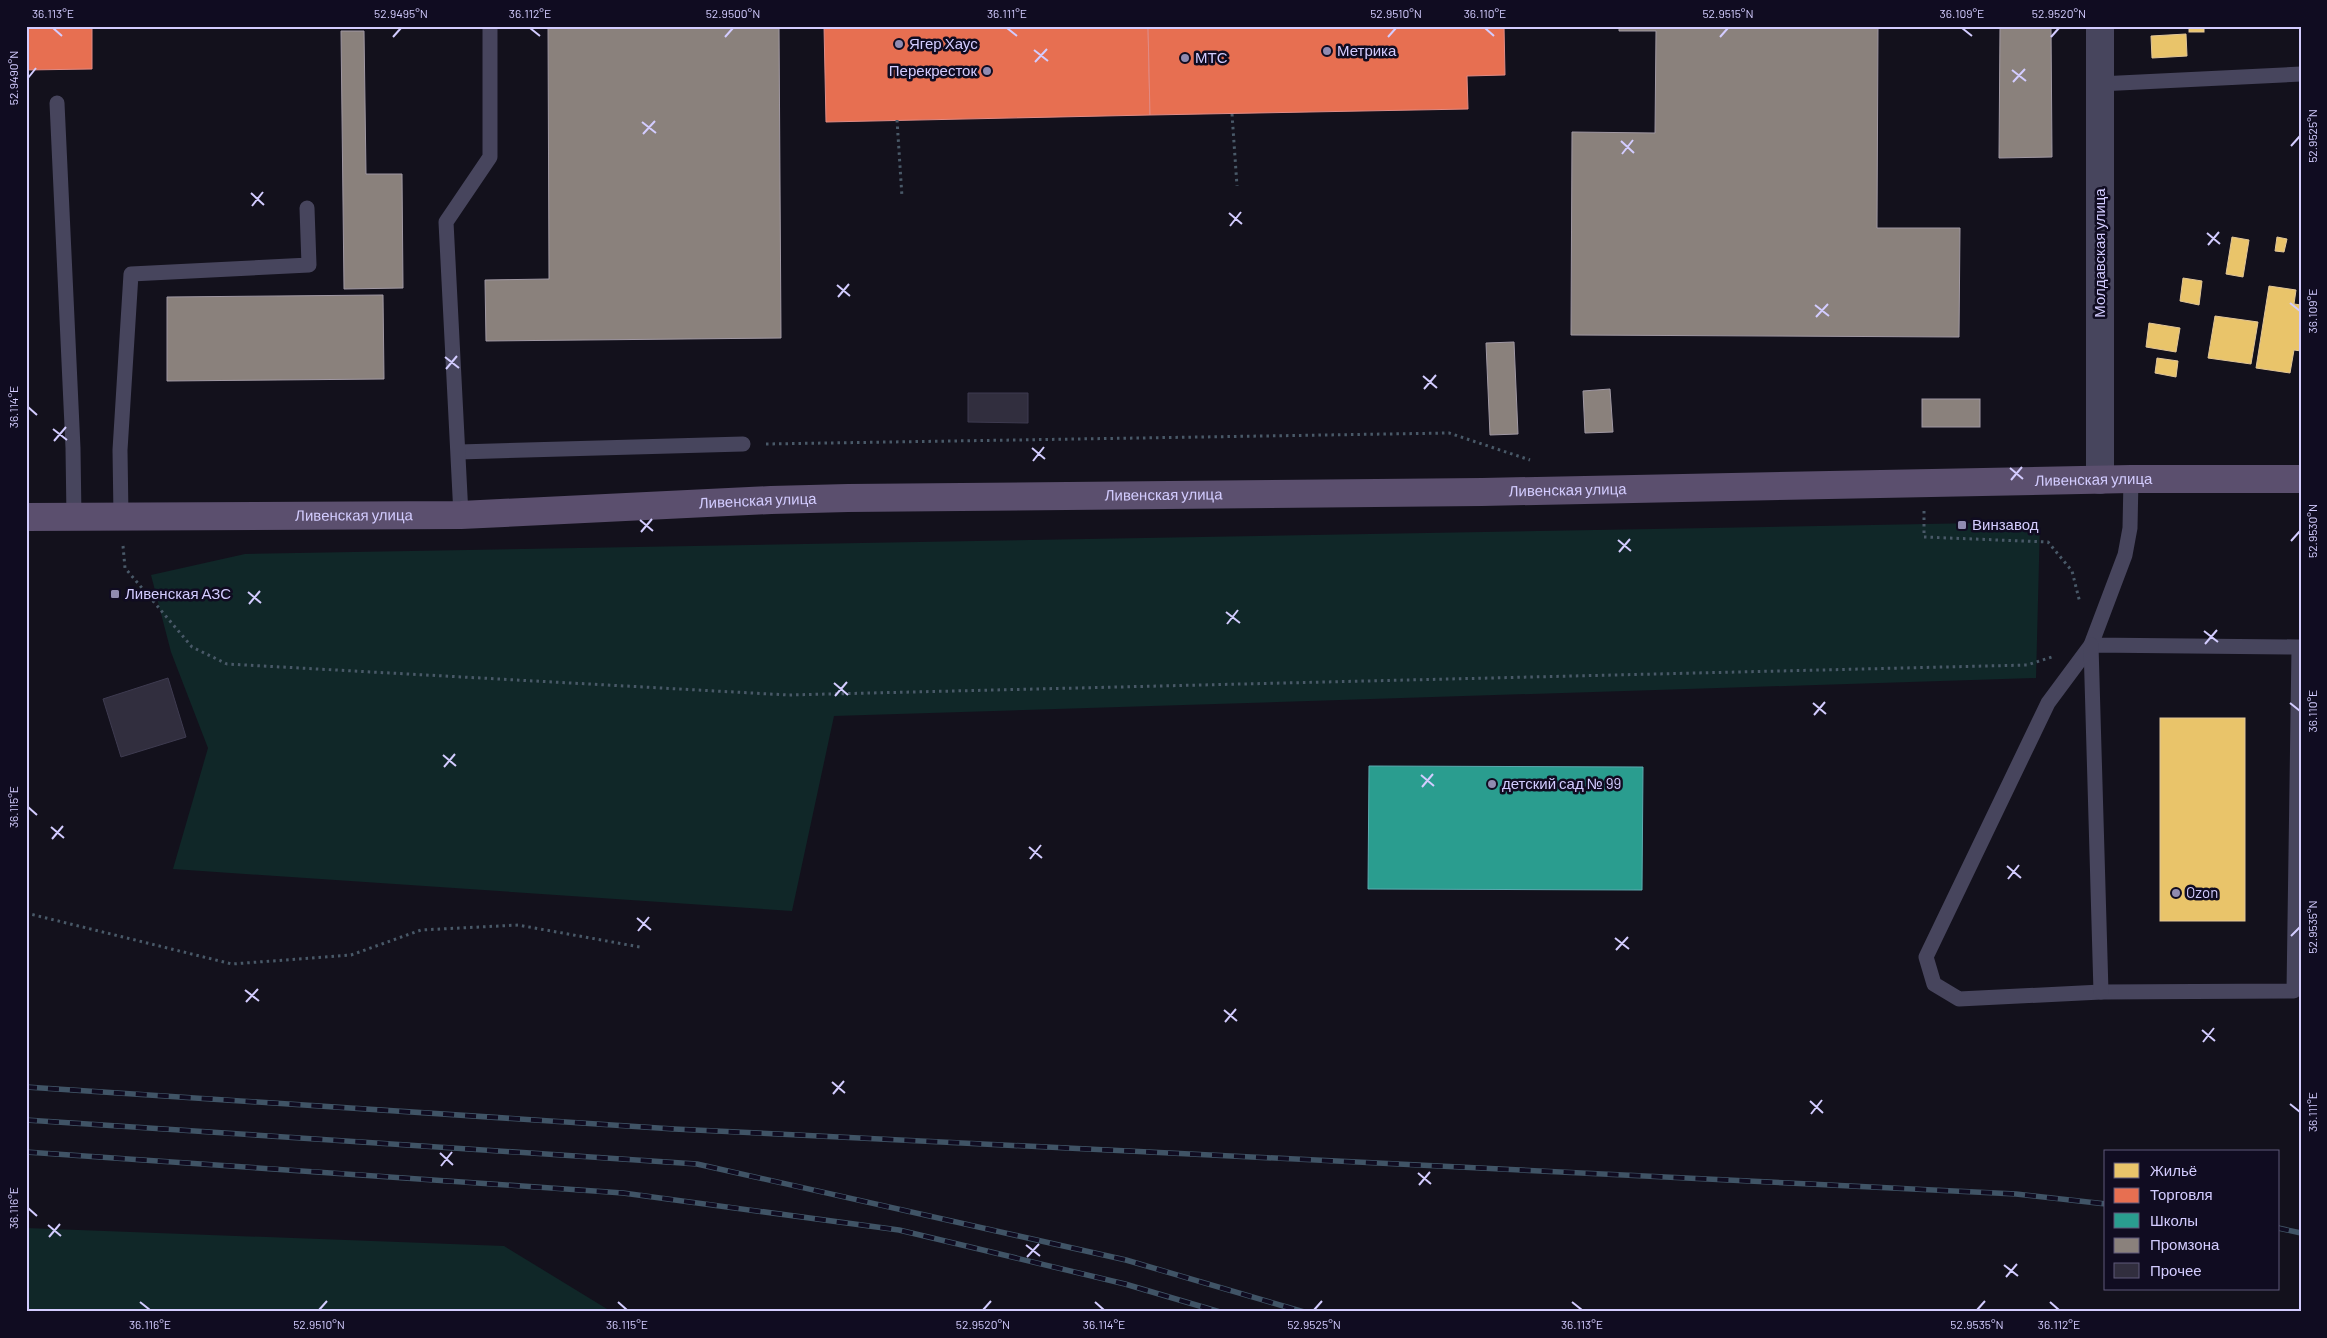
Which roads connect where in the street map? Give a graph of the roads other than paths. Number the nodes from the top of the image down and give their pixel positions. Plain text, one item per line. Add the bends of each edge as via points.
1 (490, 26) edge
2 (2100, 26) edge
3 (2301, 74) edge
4 (2100, 84) junction
5 (57, 103) dead end
6 (307, 208) dead end
7 (743, 444) road end
8 (459, 452) junction
9 (2131, 479) junction
10 (2301, 479) edge
11 (2100, 480) junction
12 (461, 515) junction
13 (121, 516) junction
14 (26, 517) edge
15 (74, 517) junction
16 (2091, 645) junction
17 (2300, 647) edge
18 (2297, 991) edge
19 (2102, 992) junction

1 - 8 lane via 490,157 446,222
2 - 4 street, Молдавская улица
3 - 4 lane
4 - 11 street, Молдавская улица
5 - 15 lane
6 - 13 lane via 308,265 131,274 120,450
7 - 8 lane
8 - 12 lane
9 - 10 main road, Ливенская улица
9 - 11 main road, Ливенская улица
9 - 16 lane via 2130,528 2125,555
11 - 12 main road, Ливенская улица via 1482,492 781,500
12 - 13 main road, Ливенская улица
13 - 15 main road, Ливенская улица
14 - 15 main road, Ливенская улица
16 - 17 lane
16 - 19 lane
16 - 19 lane via 2048,703 1926,957 1934,984 1959,999
17 - 18 lane
18 - 19 lane

